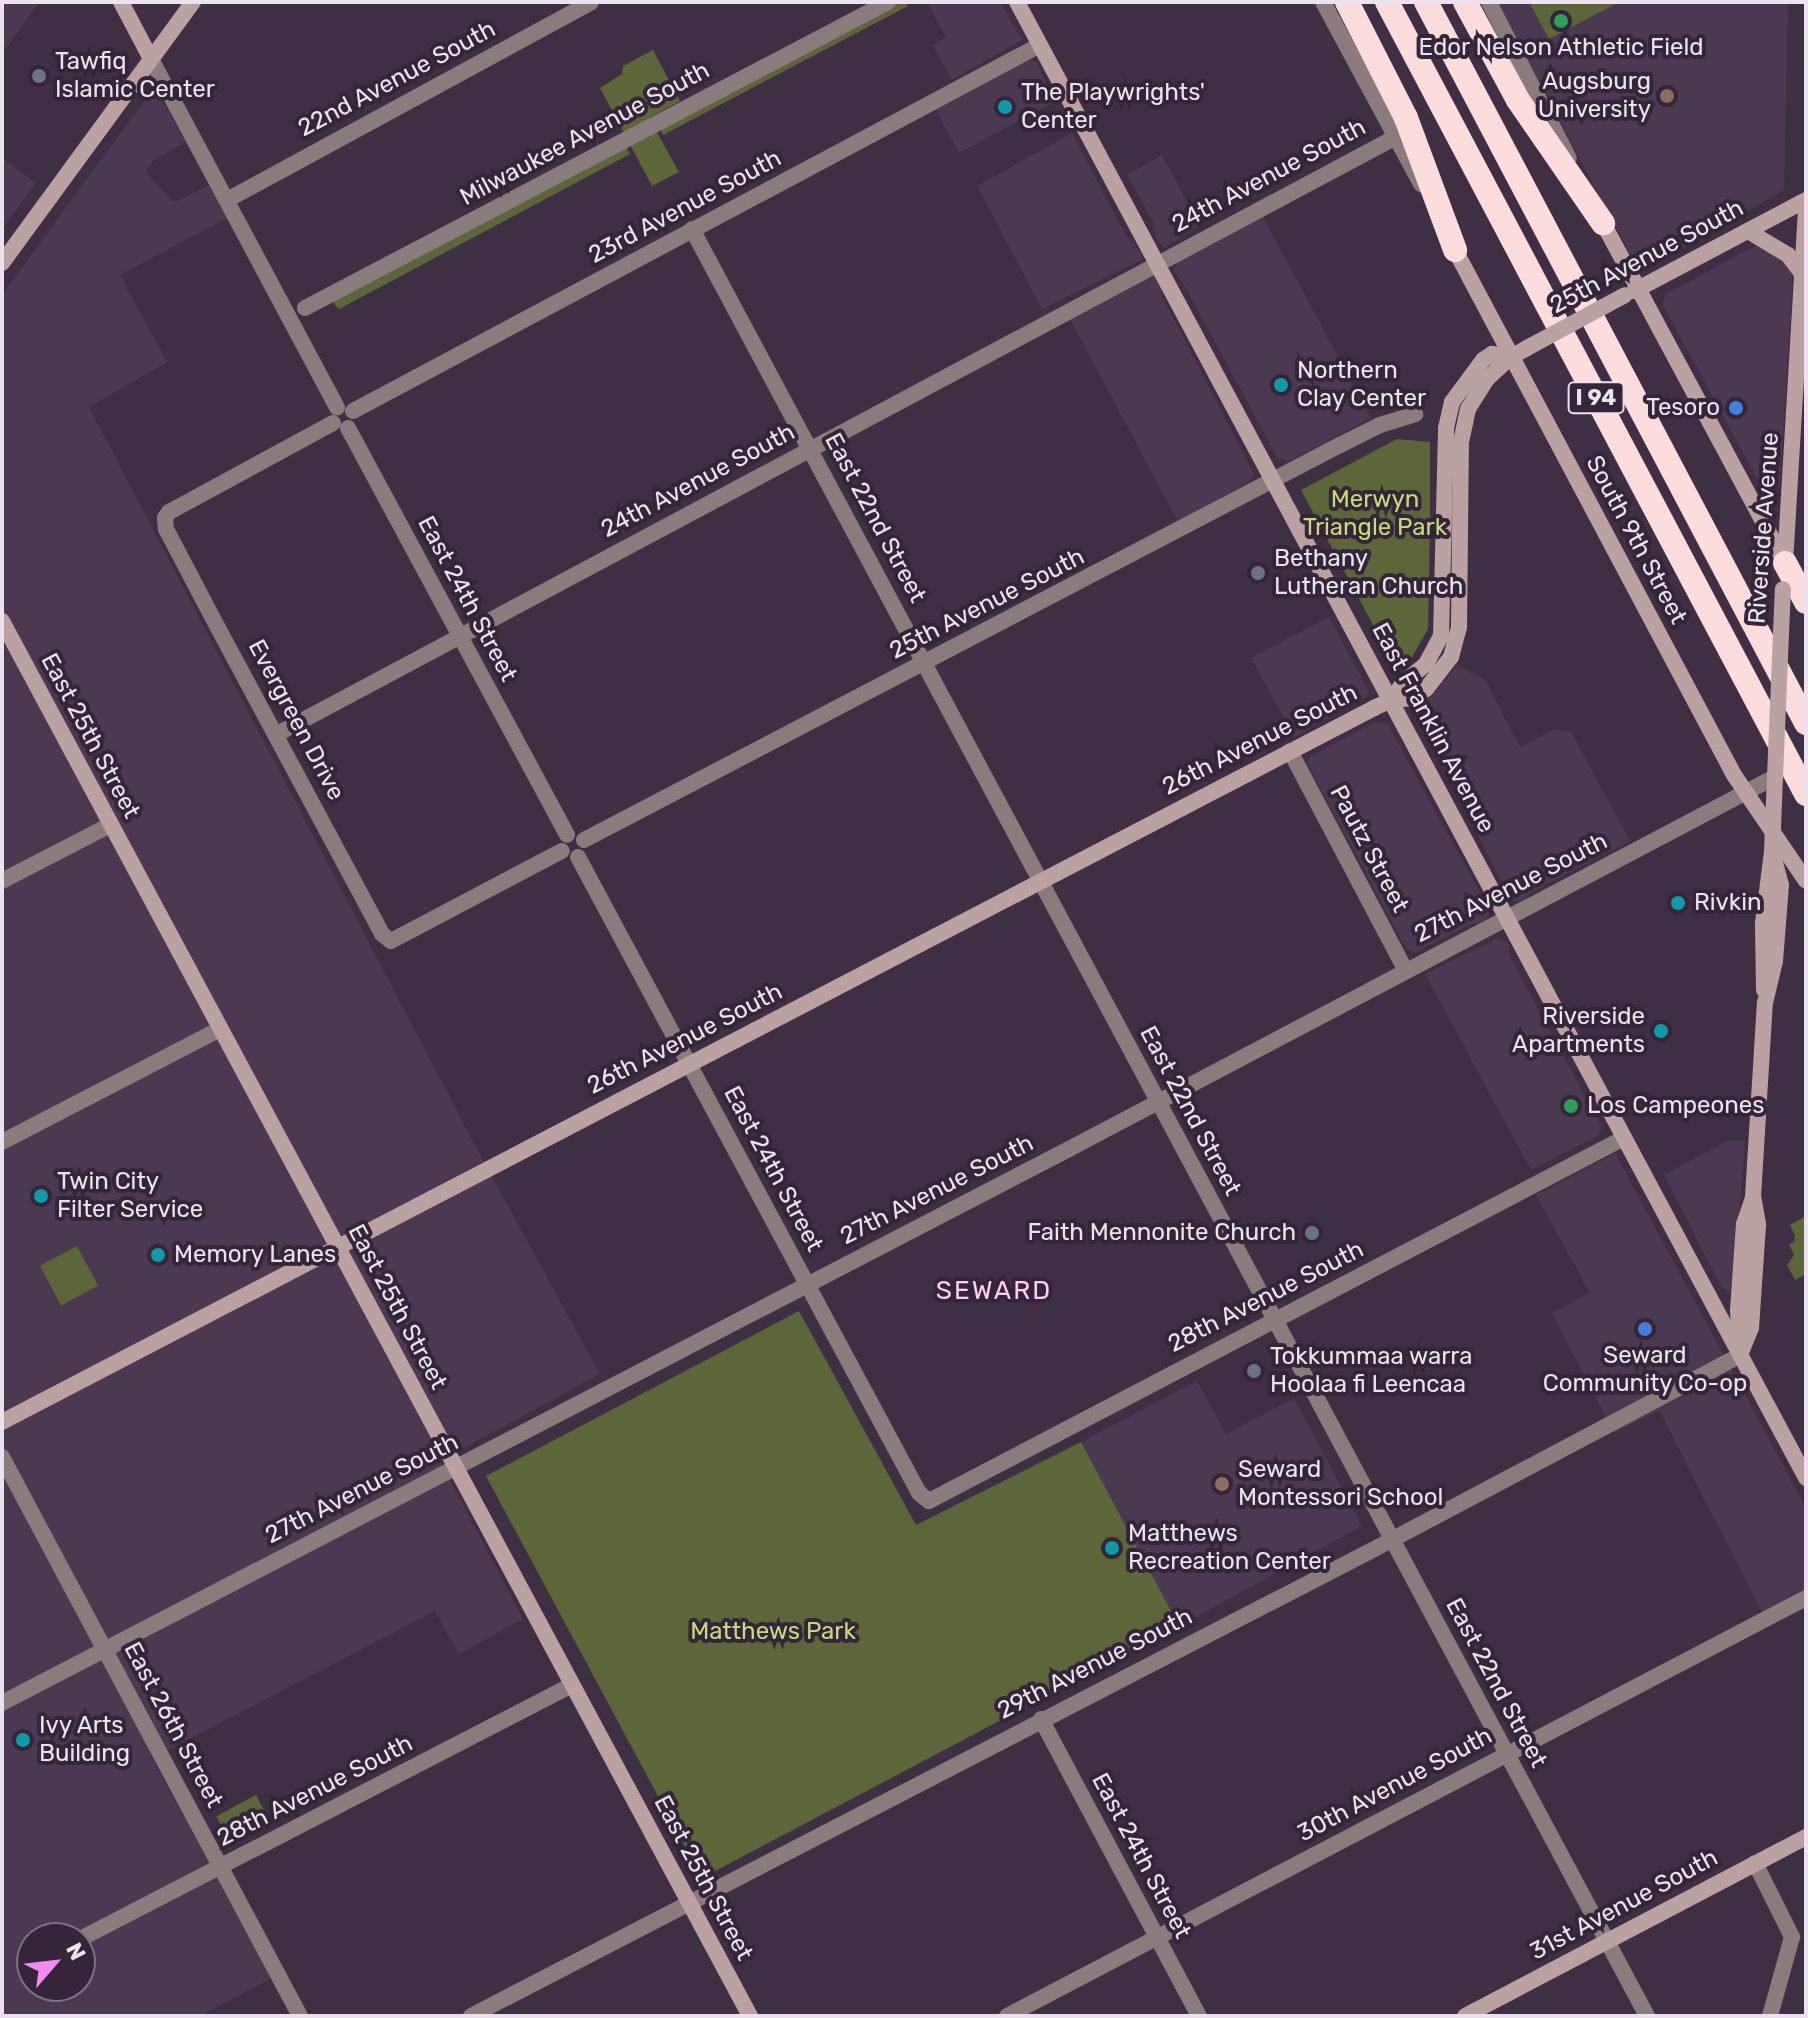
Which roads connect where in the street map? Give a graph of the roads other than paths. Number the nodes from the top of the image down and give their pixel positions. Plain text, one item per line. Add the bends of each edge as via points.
1 (121, 2) edge
2 (193, 2) edge
3 (591, 2) edge
4 (888, 2) edge
5 (1017, 2) edge
6 (1323, 2) edge
7 (1347, 2) edge
8 (1387, 2) edge
9 (1426, 2) edge
10 (1465, 2) edge
11 (1489, 2) edge
12 (572, 6) edge
13 (1040, 45) junction
14 (151, 59) junction
15 (1396, 137) junction
16 (227, 200) junction
17 (1806, 200) edge
18 (1806, 207) edge
19 (1603, 223) junction
20 (692, 229) junction
21 (1748, 231) junction
22 (1455, 250) junction
23 (1157, 262) junction
24 (2, 263) edge
25 (1803, 275) junction
26 (1632, 292) junction
27 (305, 308) dead end
28 (1511, 357) junction
29 (1802, 386) edge
30 (1415, 414) dead end
31 (343, 417) junction
32 (809, 448) junction
33 (1273, 480) junction
34 (165, 518) joint
35 (1785, 563) junction
36 (1806, 602) edge
37 (2, 621) edge
38 (460, 636) junction
39 (925, 663) junction
40 (1391, 700) junction
41 (1806, 723) edge
42 (277, 734) junction
43 (1290, 751) junction
44 (1770, 780) junction
45 (1746, 792) junction
46 (1806, 794) edge
47 (110, 825) junction
48 (1772, 832) junction
49 (573, 846) junction
50 (2, 881) edge
51 (1041, 881) junction
52 (1806, 881) edge
53 (1507, 918) junction
54 (391, 941) joint
55 (1405, 969) junction
56 (220, 1029) junction
57 (689, 1064) junction
58 (1158, 1101) junction
59 (1624, 1138) junction
60 (2, 1142) edge
61 (337, 1247) junction
62 (807, 1283) junction
63 (1275, 1320) junction
64 (1740, 1355) junction
65 (2, 1422) edge
66 (2, 1457) edge
67 (454, 1468) junction
68 (1806, 1478) edge
69 (929, 1501) joint
70 (1392, 1539) junction
71 (1806, 1598) edge
72 (105, 1648) junction
73 (572, 1685) junction
74 (2, 1703) edge
75 (1041, 1719) junction
76 (1506, 1754) junction
77 (1806, 1837) edge
78 (1755, 1863) junction
79 (221, 1867) junction
80 (689, 1903) junction
81 (96, 1931) edge
82 (1158, 1939) junction
83 (1607, 1941) junction
84 (300, 2016) edge
85 (471, 2016) edge
86 (750, 2016) edge
87 (1007, 2016) edge
88 (1199, 2016) edge
89 (1465, 2016) edge
90 (1647, 2016) edge
91 (1770, 2016) edge

1 - 14 street, East 24th Street
2 - 14 street
3 - 12 street, 22nd Avenue South
4 - 27 street, Milwaukee Avenue South
5 - 13 street, East Franklin Avenue
6 - 15 street, South 9th Street
7 - 22 highway via 1406,118
8 - 46 highway, I 94
9 - 41 highway, I 94
10 - 19 highway via 1518,100
11 - 19 street
12 - 16 street, 22nd Avenue South
13 - 20 street, 23rd Avenue South
13 - 23 street, East Franklin Avenue
14 - 16 street, East 24th Street
14 - 24 street
15 - 22 street, South 9th Street
15 - 23 street, 24th Avenue South
16 - 31 street, East 24th Street
17 - 21 street, 25th Avenue South
18 - 25 street, Riverside Avenue
19 - 26 street
20 - 31 street, 23rd Avenue South
20 - 32 street, East 22nd Street
21 - 25 street via 1788,255
21 - 26 street, 25th Avenue South
22 - 28 street, South 9th Street
23 - 32 street, 24th Avenue South
23 - 33 street, East Franklin Avenue
25 - 29 street, Riverside Avenue
26 - 28 street, 25th Avenue South, bridge
26 - 35 street
28 - 40 street, 26th Avenue South via 1492,354 1483,360 1452,402 1446,436 1441,636 1426,664
28 - 45 street, South 9th Street
29 - 35 street, Riverside Avenue
30 - 33 street, 25th Avenue South via 1380,425
31 - 34 street, 23rd Avenue South
31 - 38 street, East 24th Street
32 - 38 street, 24th Avenue South
32 - 39 street, East 22nd Street
33 - 39 street, 25th Avenue South
33 - 40 street, East Franklin Avenue
34 - 42 street, Evergreen Drive via 166,529
35 - 36 highway
35 - 44 street, Riverside Avenue, bridge
37 - 47 street, East 25th Street
38 - 42 street, 24th Avenue South
38 - 49 street, East 24th Street
39 - 49 street, 25th Avenue South
39 - 51 street, East 22nd Street
40 - 43 street, 26th Avenue South
40 - 53 street, East Franklin Avenue
42 - 54 street, Evergreen Drive via 382,934
43 - 51 street, 26th Avenue South
43 - 55 street, Pautz Street
44 - 45 street, 27th Avenue South
44 - 48 street, Riverside Avenue
45 - 48 street, South 9th Street
45 - 53 street, 27th Avenue South
47 - 50 street
47 - 56 street, East 25th Street
48 - 52 street, South 9th Street
48 - 64 street, Riverside Avenue via 1781,885 1775,961 1765,1003 1753,1197 1744,1224
49 - 54 street, 25th Avenue South
49 - 57 street, East 24th Street
51 - 57 street, 26th Avenue South
51 - 58 street, East 22nd Street
53 - 55 street, 27th Avenue South
53 - 59 street, East Franklin Avenue
55 - 58 street, 27th Avenue South
56 - 60 street
56 - 61 street, East 25th Street
57 - 61 street, 26th Avenue South
57 - 62 street, East 24th Street
58 - 62 street, 27th Avenue South
58 - 63 street, East 22nd Street
59 - 63 street, 28th Avenue South
59 - 64 street, East Franklin Avenue
61 - 65 street, 26th Avenue South
61 - 67 street, East 25th Street
62 - 67 street, 27th Avenue South
62 - 69 street, East 24th Street via 919,1493
63 - 69 street, 28th Avenue South
63 - 70 street, East 22nd Street
64 - 68 street, East Franklin Avenue
64 - 70 street, 29th Avenue South
66 - 72 street, East 26th Street
67 - 72 street, 27th Avenue South
67 - 73 street, East 25th Street
70 - 75 street, 29th Avenue South
70 - 76 street, East 22nd Street
71 - 76 street, 30th Avenue South
72 - 74 street, 27th Avenue South
72 - 79 street, East 26th Street
73 - 79 street, 28th Avenue South
73 - 80 street, East 25th Street
75 - 80 street, 29th Avenue South
75 - 82 street, East 24th Street
76 - 82 street, 30th Avenue South
76 - 83 street, East 22nd Street
77 - 78 street, 31st Avenue South
78 - 83 street, 31st Avenue South
78 - 91 street via 1792,1937
79 - 81 street, 28th Avenue South
79 - 84 street, East 26th Street
80 - 85 street, 29th Avenue South
80 - 86 street, East 25th Street
82 - 87 street, 30th Avenue South
82 - 88 street, East 24th Street
83 - 89 street, 31st Avenue South
83 - 90 street, East 22nd Street

